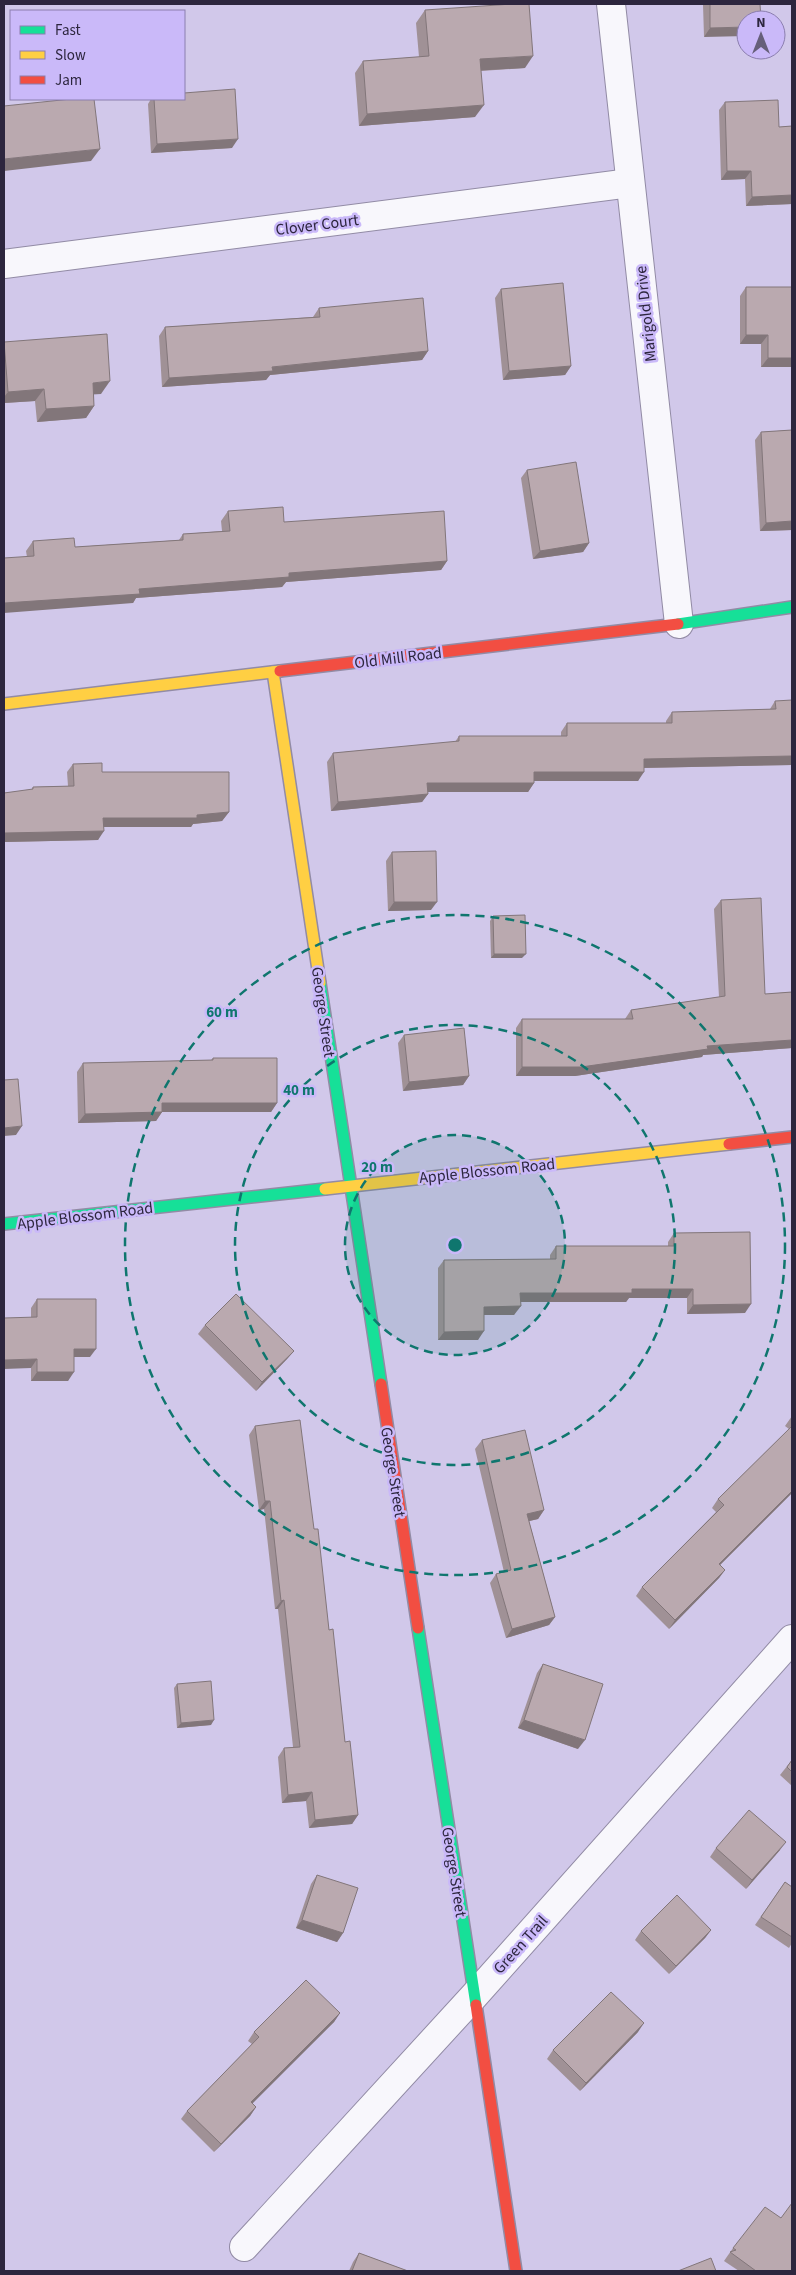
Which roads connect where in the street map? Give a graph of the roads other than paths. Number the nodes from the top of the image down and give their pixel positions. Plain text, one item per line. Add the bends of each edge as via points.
1 (611, 4) edge
2 (630, 183) junction
3 (4, 264) edge
4 (792, 607) edge
5 (679, 624) junction
6 (274, 672) junction
7 (4, 704) edge
8 (792, 1137) edge
9 (350, 1185) junction
10 (4, 1224) edge
11 (792, 1639) edge
12 (474, 1996) junction
13 (244, 2247) dead end
14 (516, 2271) edge

1 - 2 street, Marigold Drive
2 - 3 street, Clover Court
2 - 5 street, Marigold Drive
4 - 5 street, Old Mill Road
5 - 6 street, Old Mill Road
6 - 7 street, Old Mill Road
6 - 9 street, George Street
8 - 9 street, Apple Blossom Road
9 - 10 street, Apple Blossom Road
9 - 12 street, George Street
11 - 12 street, Green Trail
12 - 13 street, Green Trail
12 - 14 street, George Street

